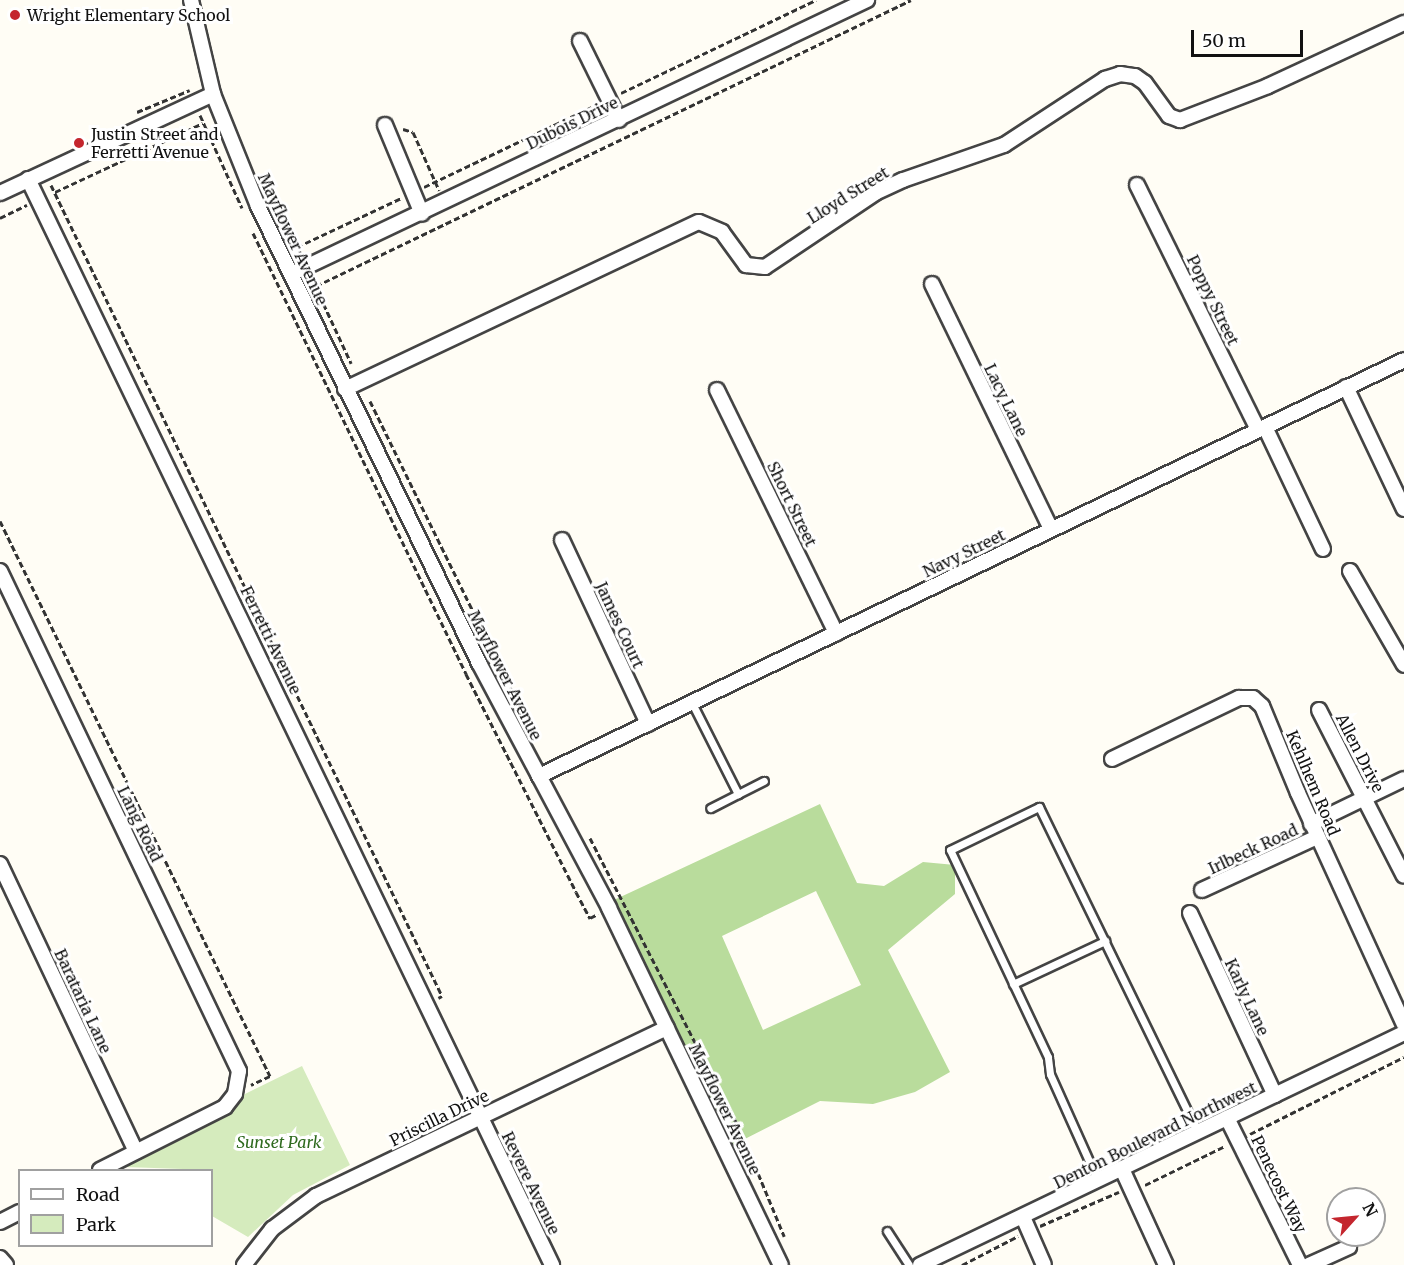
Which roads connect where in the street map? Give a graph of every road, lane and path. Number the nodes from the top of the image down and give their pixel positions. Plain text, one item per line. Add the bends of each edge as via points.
1 (191, 0) edge
2 (816, 0) edge
3 (867, 0) edge
4 (911, 0) edge
5 (1404, 23) edge
6 (580, 41) dead end
7 (213, 94) junction
8 (609, 99) junction
9 (195, 102) junction
10 (135, 113) dead end
11 (619, 120) junction
12 (203, 123) junction
13 (385, 125) joint
14 (28, 179) junction
15 (435, 182) junction
16 (1137, 185) dead end
17 (412, 192) junction
18 (0, 193) edge
19 (38, 200) junction
20 (446, 202) junction
21 (422, 214) junction
22 (246, 216) dead end
23 (0, 218) edge
24 (250, 226) dead end
25 (268, 226) junction
26 (297, 247) junction
27 (307, 267) junction
28 (291, 274) junction
29 (932, 284) dead end
30 (316, 286) junction
31 (1404, 360) edge
32 (360, 382) junction
33 (1346, 387) junction
34 (345, 389) junction
35 (717, 390) dead end
36 (1261, 428) junction
37 (1404, 509) edge
38 (0, 521) edge
39 (1052, 529) junction
40 (562, 540) dead end
41 (1323, 549) dead end
42 (0, 571) edge
43 (1350, 571) dead end
44 (836, 633) junction
45 (1404, 665) edge
46 (516, 699) dead end
47 (692, 703) junction
48 (1319, 710) dead end
49 (648, 724) junction
50 (1112, 759) dead end
51 (539, 776) junction
52 (1404, 779) edge
53 (764, 781) dead end
54 (738, 794) junction
55 (1365, 798) junction
56 (710, 808) dead end
57 (586, 831) dead end
58 (1314, 831) junction
59 (0, 864) edge
60 (1404, 876) edge
61 (1202, 890) dead end
62 (609, 909) junction
63 (1190, 913) dead end
64 (1105, 941) junction
65 (1014, 984) junction
66 (1404, 1024) edge
67 (667, 1028) junction
68 (1404, 1033) edge
69 (1404, 1057) edge
70 (236, 1094) junction
71 (1275, 1095) junction
72 (480, 1116) junction
73 (1227, 1118) junction
74 (1198, 1133) junction
75 (1238, 1140) junction
76 (136, 1152) junction
77 (102, 1169) edge
78 (1122, 1169) junction
79 (1098, 1181) junction
80 (1133, 1193) junction
81 (18, 1213) edge
82 (1023, 1217) junction
83 (0, 1222) edge
84 (887, 1231) dead end
85 (1029, 1231) junction
86 (789, 1245) dead end
87 (1347, 1247) edge
88 (0, 1258) edge
89 (6, 1265) edge
90 (244, 1265) edge
91 (552, 1265) edge
92 (781, 1265) edge
93 (909, 1265) edge
94 (920, 1265) edge
95 (962, 1265) edge
96 (1044, 1265) edge
97 (1166, 1265) edge
98 (1300, 1265) edge
99 (1309, 1265) edge

1 - 7 street, Mayflower Avenue
2 - 8 path
3 - 11 street, Dubois Drive
4 - 30 path
5 - 32 street, Lloyd Street via 1268,86 1180,120 1169,116 1145,83 1135,76 1120,74 1105,79 1004,145 903,180 875,194 765,267 746,265 723,232 710,223 699,222
6 - 8 street
7 - 9 street
7 - 25 street, Mayflower Avenue
8 - 11 street
8 - 15 path
9 - 10 path via 189,87
9 - 12 path
9 - 14 street
11 - 20 street, Dubois Drive
12 - 19 path
12 - 22 path
13 - 15 path via 413,132
13 - 17 street
14 - 18 street
14 - 19 street, Ferretti Avenue
15 - 17 path
15 - 20 path
16 - 36 street, Poppy Street
17 - 21 street
17 - 26 path
19 - 23 path
19 - 72 street, Ferretti Avenue
20 - 21 street, Dubois Drive
21 - 27 street, Dubois Drive
24 - 62 path via 461,663 590,918
25 - 26 path via 284,218
25 - 28 street, Mayflower Avenue
26 - 27 path
27 - 28 street, Dubois Drive
27 - 30 path
28 - 34 street, Mayflower Avenue
29 - 39 street, Lacy Lane
30 - 32 path
31 - 33 street, Navy Street
32 - 34 street, Lloyd Street
32 - 46 path
33 - 36 street, Navy Street
33 - 37 street
34 - 51 street, Mayflower Avenue
35 - 44 street, Short Street
36 - 39 street, Navy Street
36 - 41 street, Poppy Street
38 - 70 path via 270,1076
39 - 44 street, Navy Street
40 - 49 street, James Court
42 - 70 street, Lang Road via 233,1054 239,1071
43 - 45 street
44 - 47 street, Navy Street
47 - 49 street, Navy Street
47 - 54 lane
48 - 55 street, Allen Drive
49 - 51 street, Navy Street
50 - 58 street, Kehlhem Road via 1239,698 1253,698 1262,706
51 - 62 street, Mayflower Avenue
52 - 55 street, Irlbeck Road
53 - 54 lane
54 - 56 lane
55 - 58 street, Irlbeck Road
55 - 60 street, Allen Drive
57 - 86 path via 741,1132
58 - 61 street, Irlbeck Road
58 - 66 street, Kehlhem Road
59 - 76 street, Barataria Lane
62 - 67 street, Mayflower Avenue
63 - 71 street, Karly Lane
64 - 65 lane
64 - 65 lane via 1039,807 950,850
64 - 74 lane
65 - 79 lane
67 - 72 street, Priscilla Drive
67 - 92 street, Mayflower Avenue
68 - 71 street, Denton Boulevard Northwest
69 - 75 path
70 - 76 street via 225,1107
71 - 73 street, Denton Boulevard Northwest
72 - 90 street, Priscilla Drive via 296,1209 272,1229
72 - 91 street, Revere Avenue
73 - 74 street, Denton Boulevard Northwest
73 - 75 street, Penecost Way
74 - 78 street, Denton Boulevard Northwest
75 - 80 path
75 - 98 street, Penecost Way
76 - 77 street
78 - 79 street, Denton Boulevard Northwest
78 - 80 street
79 - 82 street, Denton Boulevard Northwest
80 - 85 path via 1117,1192
80 - 97 street
81 - 83 street
82 - 85 street
82 - 94 street, Denton Boulevard Northwest
84 - 93 lane
85 - 95 path
85 - 96 street
87 - 99 street
88 - 89 street

